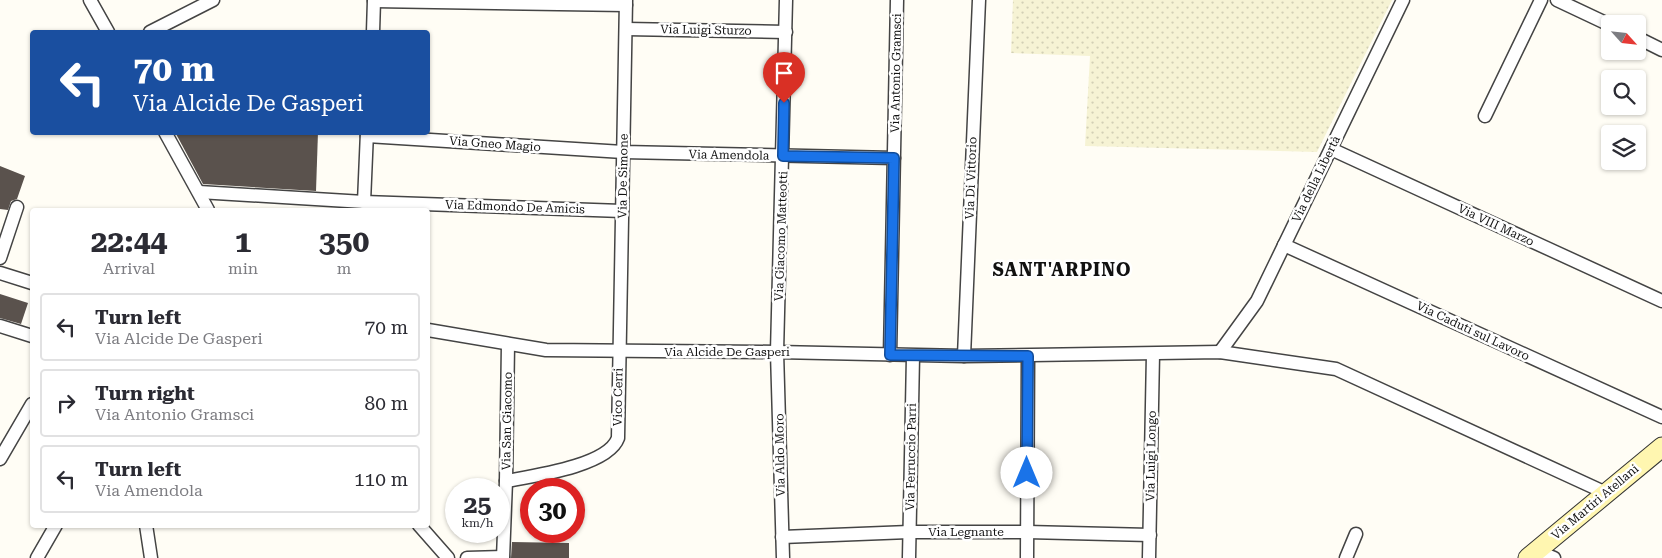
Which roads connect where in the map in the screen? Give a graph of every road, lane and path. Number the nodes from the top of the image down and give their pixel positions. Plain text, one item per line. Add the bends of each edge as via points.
1 (90, 0) edge
2 (213, 0) edge
3 (374, 0) edge
4 (786, 0) edge
5 (898, 0) edge
6 (979, 0) edge
7 (1403, 0) edge
8 (1541, 0) edge
9 (1557, 0) edge
10 (626, 3) edge
11 (1601, 21) edge
12 (626, 29) junction
13 (107, 30) edge
14 (154, 30) edge
15 (373, 30) edge
16 (786, 32) junction
17 (1646, 42) edge
18 (1662, 50) edge
19 (1486, 116) dead end
20 (167, 135) edge
21 (367, 135) edge
22 (381, 135) edge
23 (1331, 149) junction
24 (623, 152) junction
25 (783, 156) junction
26 (894, 158) junction
27 (199, 192) junction
28 (364, 202) junction
29 (17, 207) dead end
30 (207, 208) edge
31 (622, 211) junction
32 (1284, 245) junction
33 (0, 258) edge
34 (0, 273) edge
35 (30, 282) edge
36 (1662, 302) edge
37 (0, 326) edge
38 (430, 330) edge
39 (30, 335) edge
40 (508, 344) junction
41 (619, 351) junction
42 (778, 352) junction
43 (1220, 352) junction
44 (1152, 354) junction
45 (890, 355) junction
46 (913, 356) junction
47 (964, 356) junction
48 (1028, 356) junction
49 (30, 407) edge
50 (1662, 417) edge
51 (1662, 447) edge
52 (0, 459) edge
53 (506, 478) edge
54 (510, 481) edge
55 (1606, 493) junction
56 (54, 528) edge
57 (146, 528) edge
58 (422, 528) edge
59 (909, 532) junction
60 (1027, 532) junction
61 (1356, 534) dead end
62 (1150, 535) junction
63 (782, 537) junction
64 (504, 543) edge
65 (1540, 556) edge
66 (503, 557) edge
67 (37, 558) edge
68 (151, 558) edge
69 (448, 558) edge
70 (467, 558) edge
71 (782, 558) edge
72 (909, 558) edge
73 (1027, 558) edge
74 (1149, 558) edge
75 (1346, 558) edge

1 - 13 street
2 - 14 street
3 - 10 street
3 - 15 street
4 - 16 street, Via Giacomo Matteotti
5 - 26 street, Via Antonio Gramsci
6 - 47 street, Via Di Vittorio
7 - 23 street, Via della Libertà
8 - 19 street
9 - 11 street
10 - 12 street, Via De Simone
12 - 16 street, Via Luigi Sturzo
12 - 24 street, Via De Simone
16 - 25 street, Via Giacomo Matteotti
17 - 18 street
20 - 27 street
21 - 28 street
22 - 24 street, Via Gneo Magio
23 - 32 street, Via della Libertà
23 - 36 street, Via VIII Marzo
24 - 25 street, Via Amendola
24 - 31 street, Via De Simone
25 - 26 street, Via Amendola
25 - 42 street, Via Giacomo Matteotti
26 - 45 street, Via Antonio Gramsci
27 - 28 street, Via Edmondo De Amicis
27 - 30 street
28 - 31 street, Via Edmondo De Amicis
29 - 33 street
31 - 41 street, Via De Simone
32 - 43 street, Via della Libertà via 1257,301
32 - 50 street, Via Caduti sul Lavoro
34 - 35 street
37 - 39 street
38 - 40 street, Via Alcide De Gasperi
40 - 41 street, Via Alcide De Gasperi via 546,350
40 - 53 street, Via San Giacomo
41 - 42 street, Via Alcide De Gasperi
41 - 54 street, Vico Cerri via 616,444 575,467
42 - 45 street, Via Alcide De Gasperi
42 - 63 street, Via Aldo Moro
43 - 44 street, Via Alcide De Gasperi
43 - 55 street, Via Alcide De Gasperi via 1336,369
44 - 48 street, Via Alcide De Gasperi
44 - 62 street, Via Luigi Longo
45 - 46 street, Via Alcide De Gasperi
46 - 47 street, Via Alcide De Gasperi
46 - 59 street, Via Ferruccio Parri
47 - 48 street, Via Alcide De Gasperi
48 - 60 street
49 - 52 street
51 - 55 main road, Via Martiri Atellani
55 - 65 main road, Via Martiri Atellani
56 - 67 street
57 - 68 street
58 - 69 street
59 - 60 street, Via Legnante
59 - 63 street, Via Legnante
59 - 72 street, Via Ferruccio Parri
60 - 62 street, Via Legnante
60 - 73 street
61 - 75 street
62 - 74 street, Via Luigi Longo
63 - 71 street, Via Aldo Moro
64 - 66 street, Via San Giacomo
66 - 70 street

